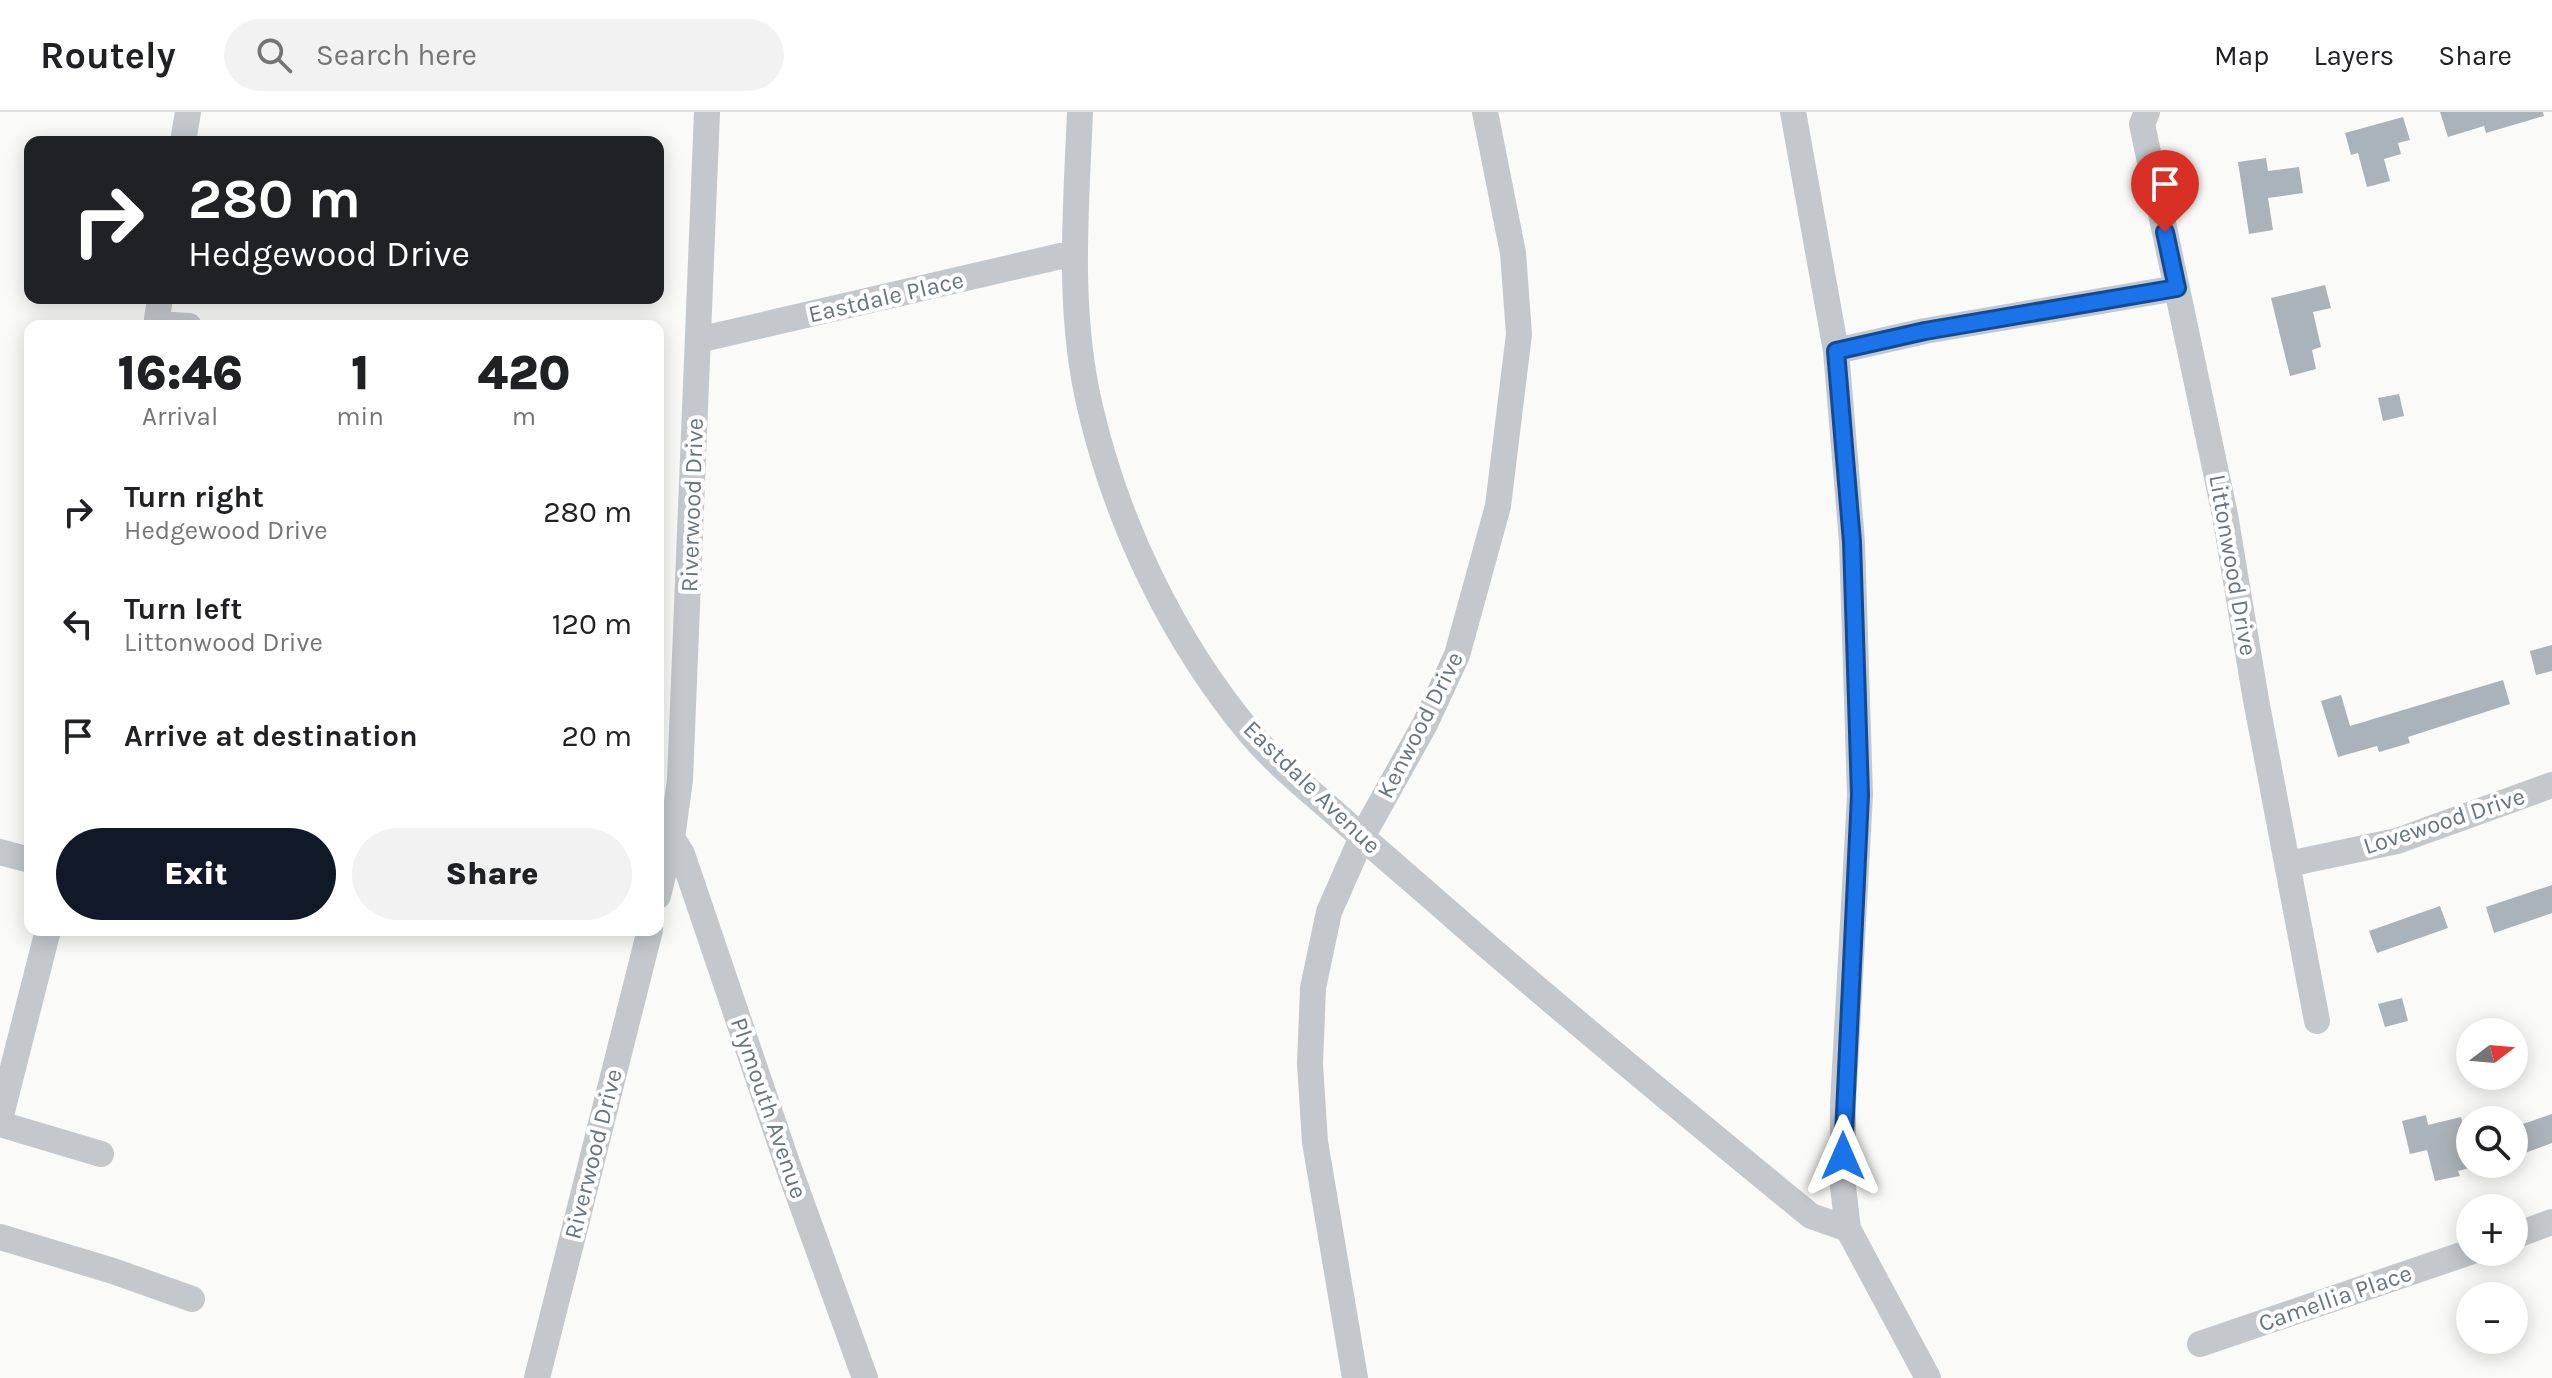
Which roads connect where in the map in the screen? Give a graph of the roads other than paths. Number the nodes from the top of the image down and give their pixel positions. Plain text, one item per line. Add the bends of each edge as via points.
1 (188, 112) edge
2 (707, 112) edge
3 (1080, 112) edge
4 (1485, 112) edge
5 (1793, 112) edge
6 (2147, 112) edge
7 (184, 136) edge
8 (1074, 253) junction
9 (2177, 288) junction
10 (698, 340) junction
11 (1836, 351) junction
12 (2552, 785) edge
13 (1362, 837) junction
14 (672, 838) junction
15 (0, 852) edge
16 (24, 858) edge
17 (2288, 864) junction
18 (664, 871) edge
19 (46, 936) edge
20 (648, 936) edge
21 (2317, 1021) dead end
22 (0, 1121) edge
23 (101, 1154) dead end
24 (2552, 1222) edge
25 (1848, 1229) junction
26 (2528, 1231) edge
27 (0, 1237) edge
28 (2456, 1257) edge
29 (192, 1299) dead end
30 (2200, 1344) dead end
31 (537, 1378) edge
32 (865, 1378) edge
33 (1355, 1378) edge
34 (1928, 1378) edge

1 - 7 street
2 - 10 street, Riverwood Drive
3 - 8 street, Eastdale Avenue
4 - 13 street, Kenwood Drive via 1513,253 1519,334 1498,506 1457,655
5 - 11 street
6 - 9 street, Littonwood Drive via 2142,124
8 - 10 street, Eastdale Place
8 - 13 street, Eastdale Avenue via 1089,404 1101,452 1156,588 1200,666 1252,735
9 - 11 street
9 - 17 street, Littonwood Drive via 2225,515
10 - 14 street, Riverwood Drive via 680,765
11 - 25 street via 1852,542 1860,795 1843,1104 1842,1182
12 - 17 street, Lovewood Drive via 2397,841
13 - 25 street, Eastdale Avenue via 1577,1025 1811,1216
13 - 33 street, Kenwood Drive via 1329,912 1313,988 1310,1064 1315,1142
14 - 18 street, Riverwood Drive
14 - 32 street, Plymouth Avenue via 682,854
15 - 16 street
17 - 21 street, Littonwood Drive
19 - 22 street
20 - 31 street, Riverwood Drive
22 - 23 street
24 - 26 street
25 - 34 street
27 - 29 street
28 - 30 street, Camellia Place

